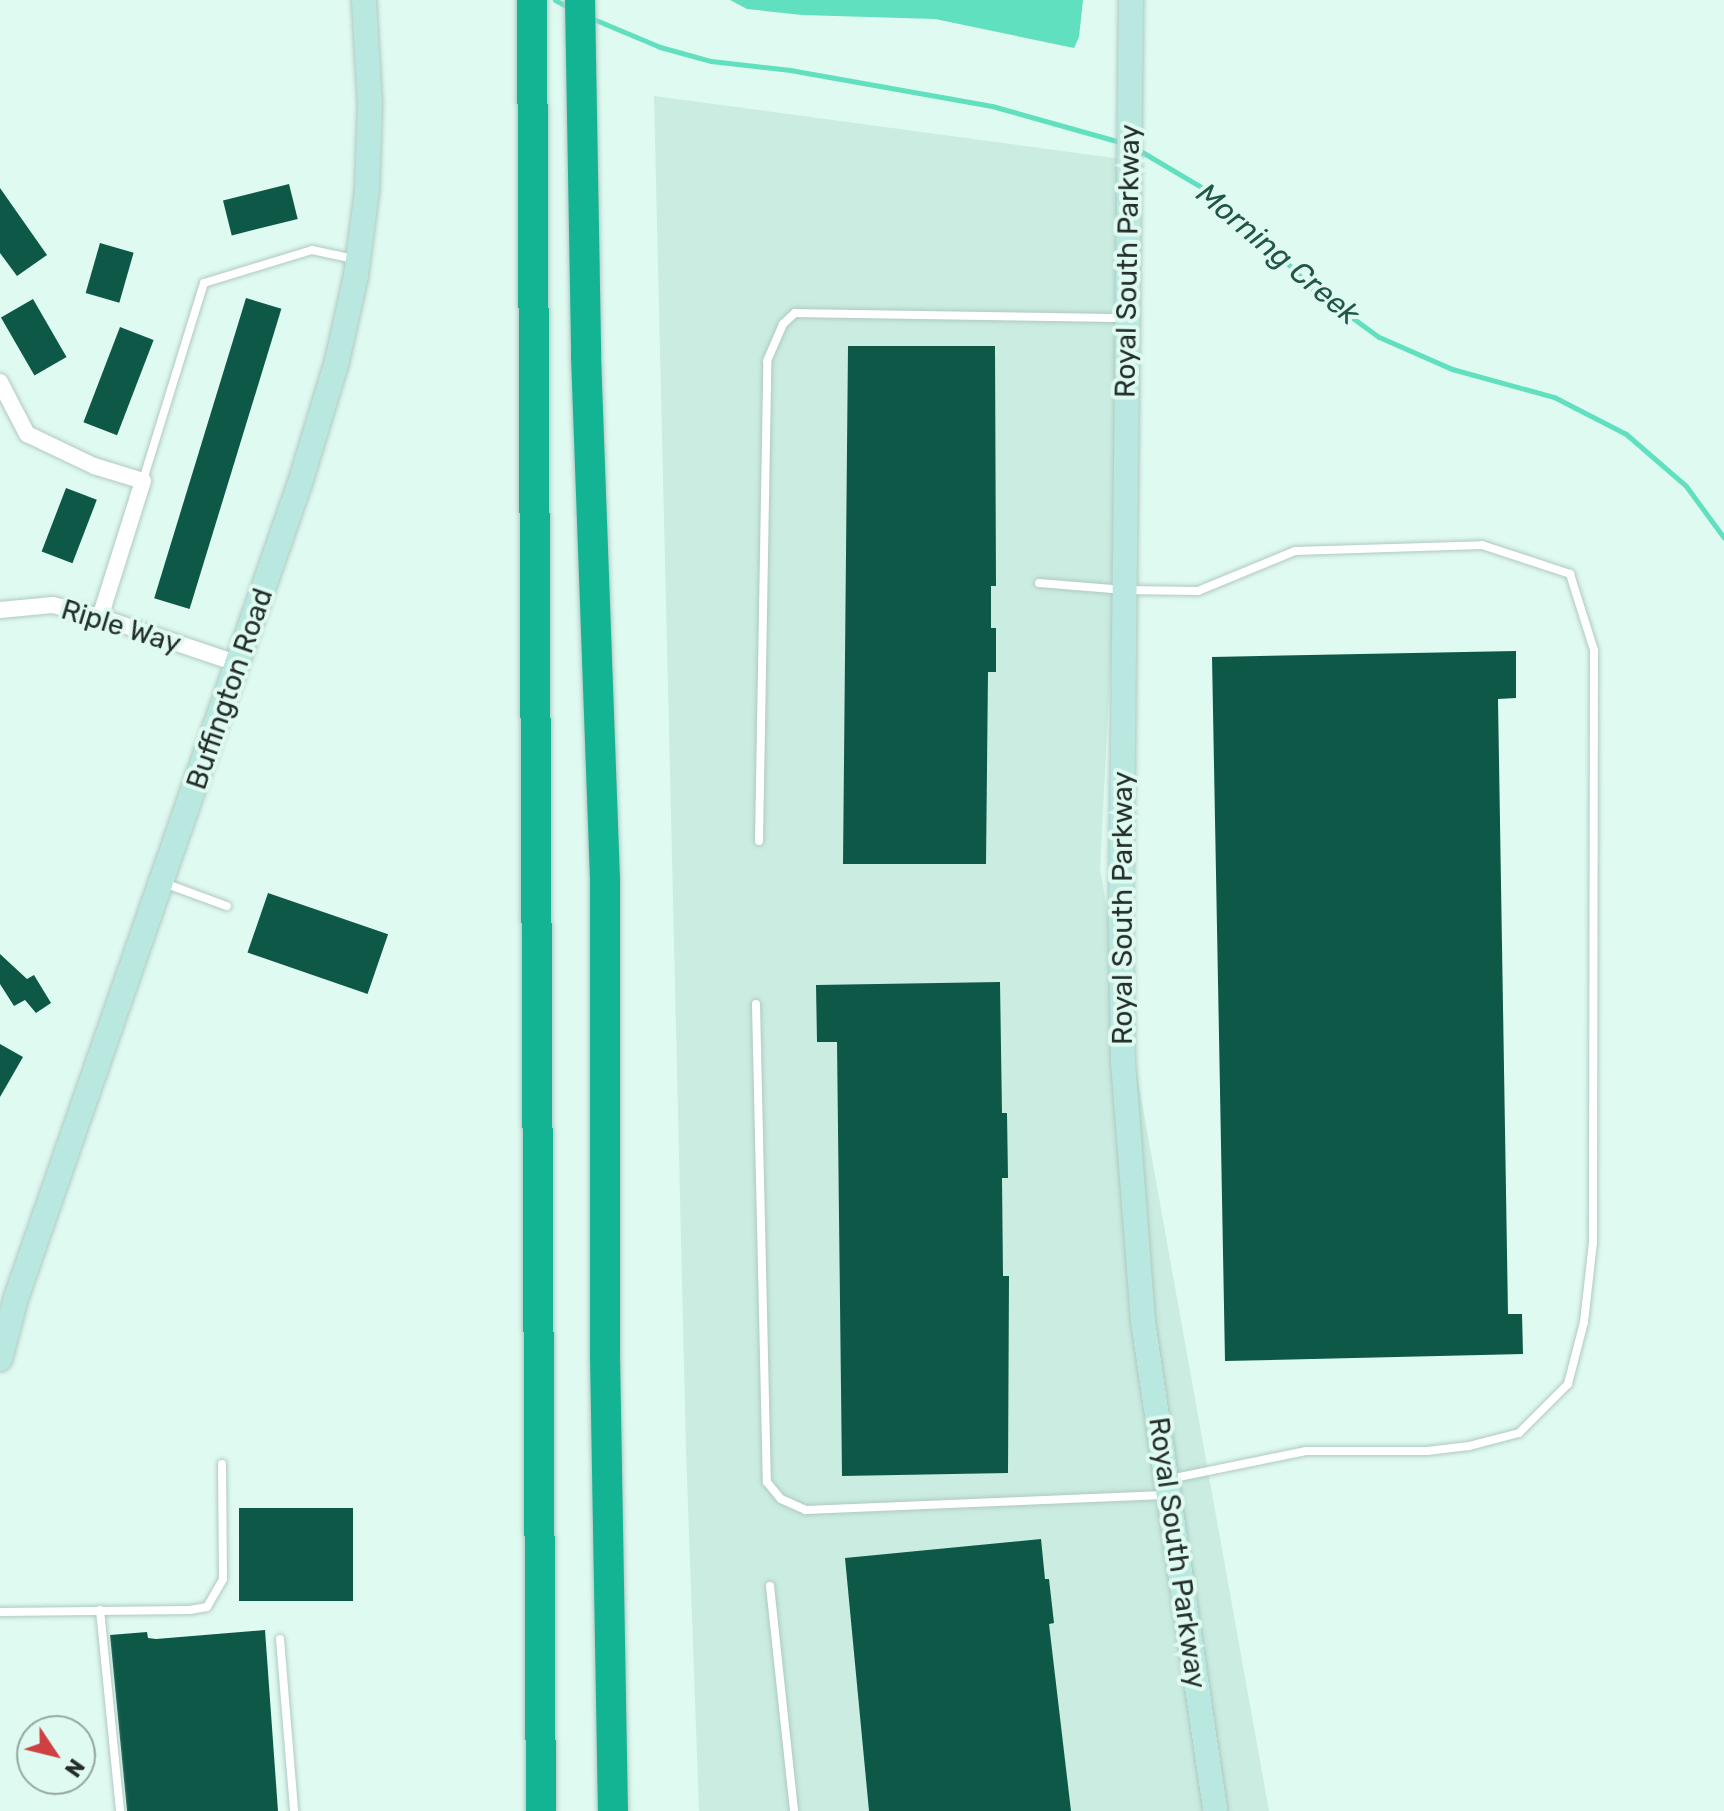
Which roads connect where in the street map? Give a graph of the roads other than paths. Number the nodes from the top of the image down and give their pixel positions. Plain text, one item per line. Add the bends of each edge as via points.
1 (364, 0) edge
2 (532, 0) edge
3 (580, 0) edge
4 (1131, 0) edge
5 (358, 260) junction
6 (1127, 318) junction
7 (0, 382) edge
8 (143, 481) junction
9 (1039, 583) dead end
10 (1125, 590) junction
11 (0, 610) edge
12 (100, 617) junction
13 (239, 664) junction
14 (759, 841) dead end
15 (164, 883) junction
16 (227, 906) dead end
17 (756, 1004) dead end
18 (8, 1295) edge
19 (0, 1359) edge
20 (222, 1464) dead end
21 (1168, 1487) junction
22 (770, 1586) dead end
23 (100, 1610) junction
24 (0, 1612) edge
25 (280, 1639) dead end
26 (120, 1811) edge
27 (294, 1811) edge
28 (541, 1811) edge
29 (613, 1811) edge
30 (794, 1811) edge
31 (1215, 1811) edge

1 - 5 street, Buffington Road via 370,105
2 - 28 highway
3 - 29 highway via 586,356 605,879 605,1355
4 - 6 street, Royal South Parkway
5 - 8 lane via 312,250 204,283
5 - 13 street, Buffington Road via 337,361
6 - 10 street, Royal South Parkway
6 - 14 lane via 795,313 783,324 767,361
7 - 8 street via 27,434 94,466
8 - 12 street
9 - 10 lane
10 - 21 street, Royal South Parkway via 1123,1061 1142,1306
10 - 21 lane via 1198,591 1295,551 1482,545 1570,574 1594,650 1593,1242 1584,1322 1568,1384 1519,1433 1469,1446 1306,1451
11 - 12 street, Riple Way via 53,605
12 - 13 street, Riple Way
13 - 15 street, Buffington Road
15 - 16 lane
15 - 18 street, Buffington Road
17 - 21 lane via 767,1482 781,1499 806,1510
18 - 19 street, Buffington Road
20 - 23 lane via 223,1579 207,1607
21 - 31 street, Royal South Parkway
22 - 30 lane
23 - 24 lane
23 - 26 lane
25 - 27 lane

